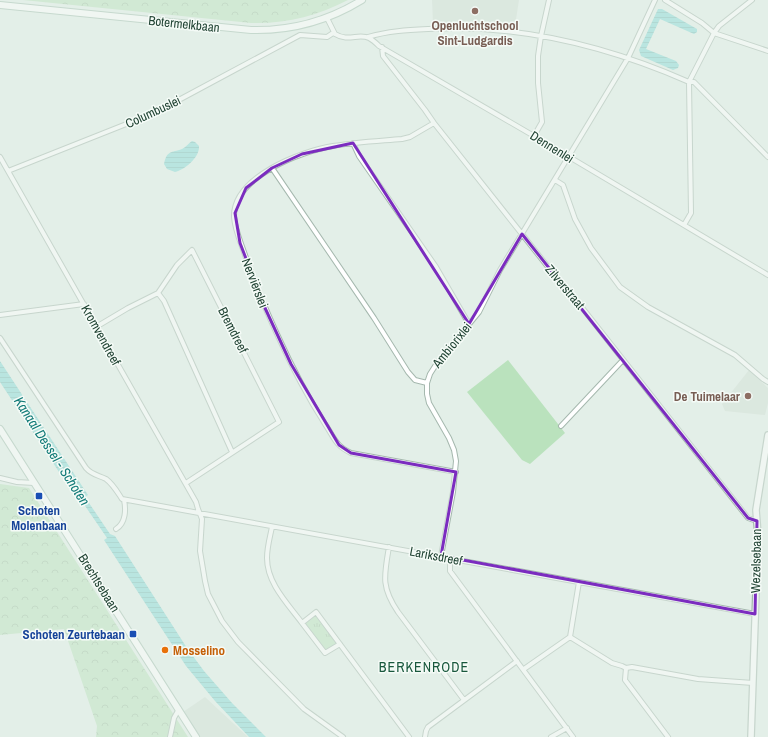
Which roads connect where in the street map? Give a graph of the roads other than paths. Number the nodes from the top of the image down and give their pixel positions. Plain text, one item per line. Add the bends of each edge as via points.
1 (362, 0) edge
2 (549, 0) edge
3 (655, 0) edge
4 (665, 0) edge
5 (752, 0) edge
6 (0, 5) edge
7 (327, 18) junction
8 (333, 33) junction
9 (714, 33) junction
10 (541, 36) junction
11 (368, 37) junction
12 (382, 47) junction
13 (768, 51) edge
14 (628, 58) junction
15 (689, 82) junction
16 (434, 123) junction
17 (534, 136) junction
18 (353, 143) junction
19 (0, 157) edge
20 (569, 157) junction
21 (768, 157) edge
22 (272, 168) junction
23 (8, 171) junction
24 (555, 180) junction
25 (684, 225) junction
26 (522, 234) junction
27 (768, 276) edge
28 (158, 294) junction
29 (84, 304) junction
30 (0, 315) edge
31 (469, 324) junction
32 (96, 327) junction
33 (0, 338) edge
34 (623, 360) junction
35 (768, 382) edge
36 (427, 383) junction
37 (561, 426) dead end
38 (0, 429) edge
39 (768, 435) edge
40 (232, 452) junction
41 (456, 472) junction
42 (0, 478) edge
43 (34, 483) junction
44 (186, 483) junction
45 (124, 500) junction
46 (200, 514) junction
47 (757, 521) junction
48 (272, 527) junction
49 (116, 529) dead end
50 (389, 547) junction
51 (441, 556) junction
52 (450, 558) junction
53 (579, 582) junction
54 (755, 614) junction
55 (302, 623) junction
56 (570, 637) junction
57 (340, 644) junction
58 (517, 661) junction
59 (626, 668) junction
60 (524, 669) junction
61 (753, 683) junction
62 (464, 700) junction
63 (179, 709) junction
64 (567, 728) junction
65 (170, 737) edge
66 (196, 737) edge
67 (343, 737) edge
68 (409, 737) edge
69 (425, 737) edge
70 (551, 737) edge
71 (573, 737) edge
72 (668, 737) edge
73 (751, 737) edge

1 - 7 main road, Botermelkbaan
2 - 10 street
3 - 14 street, Ambiorixlei
4 - 9 street
5 - 9 street via 719,26
6 - 7 main road, Botermelkbaan via 251,30 283,29
7 - 8 street
8 - 11 street via 345,38
8 - 23 street, Columbuslei via 327,37 300,35 156,112
9 - 13 street
9 - 15 street
10 - 11 street via 490,29 447,28 381,33
10 - 14 street
10 - 17 street via 538,76 542,122
11 - 12 street, Dennenlei
12 - 16 street, Zilverstraat via 383,56
12 - 17 street, Dennenlei
14 - 15 street
14 - 20 street, Ambiorixlei
15 - 21 street via 694,82
15 - 25 street via 691,213
16 - 18 street, Nerviërslei via 402,139
16 - 26 street, Zilverstraat
17 - 20 street, Dennenlei
18 - 22 street, Nerviërslei via 302,154
18 - 31 street via 359,156 436,267
19 - 23 street, Kromvendreef
20 - 24 street, Ambiorixlei
20 - 25 street, Dennenlei
22 - 36 street via 408,372 415,380
22 - 41 street, Nerviërslei via 258,176 246,188 237,204 234,219 259,294 291,364 317,412 339,445 351,454
23 - 29 street, Kromvendreef
24 - 26 street, Ambiorixlei
24 - 35 street via 562,185 575,219 591,248 620,287 648,307 734,355
25 - 27 street, Dennenlei
26 - 31 street, Ambiorixlei via 479,312
26 - 34 street, Zilverstraat
28 - 32 street
28 - 40 street via 164,301
28 - 40 street, Bremdreef via 177,265 192,250 279,422
29 - 30 street
29 - 32 street, Kromvendreef
31 - 36 street, Ambiorixlei via 431,371
32 - 44 street, Kromvendreef
33 - 45 street via 86,468 90,473 111,484
34 - 37 street
34 - 47 street, Zilverstraat via 748,518
36 - 41 street, Ambiorixlei via 429,403 454,450
38 - 43 main road, Brechtsebaan
39 - 47 street, Wezelsebaan via 756,510
40 - 44 street, Bremdreef
41 - 51 street, Ambiorixlei
42 - 43 street
43 - 63 main road, Brechtsebaan
44 - 46 street, Kromvendreef
45 - 46 street, Lariksdreef
45 - 49 street via 124,518 120,527
46 - 48 street, Lariksdreef
46 - 67 street, Kromvendreef via 202,568 208,594 222,621 238,642 304,709
47 - 54 street, Wezelsebaan
48 - 50 street, Lariksdreef
48 - 55 street via 267,558 269,573 277,589
50 - 51 street, Lariksdreef
50 - 62 street via 385,575 389,598
51 - 52 street, Lariksdreef
52 - 53 street, Lariksdreef
52 - 58 street via 450,571
53 - 54 street, Lariksdreef
53 - 56 street
54 - 61 street, Wezelsebaan
55 - 57 street via 325,653
55 - 57 street via 316,612
56 - 59 street via 612,663
56 - 60 street
57 - 68 street
58 - 60 street
58 - 62 street
59 - 61 street via 698,679
59 - 72 street via 625,680
60 - 64 street
61 - 73 street, Wezelsebaan
62 - 69 street via 428,726
63 - 65 street via 174,718
63 - 66 main road, Brechtsebaan
64 - 70 street
64 - 71 street

